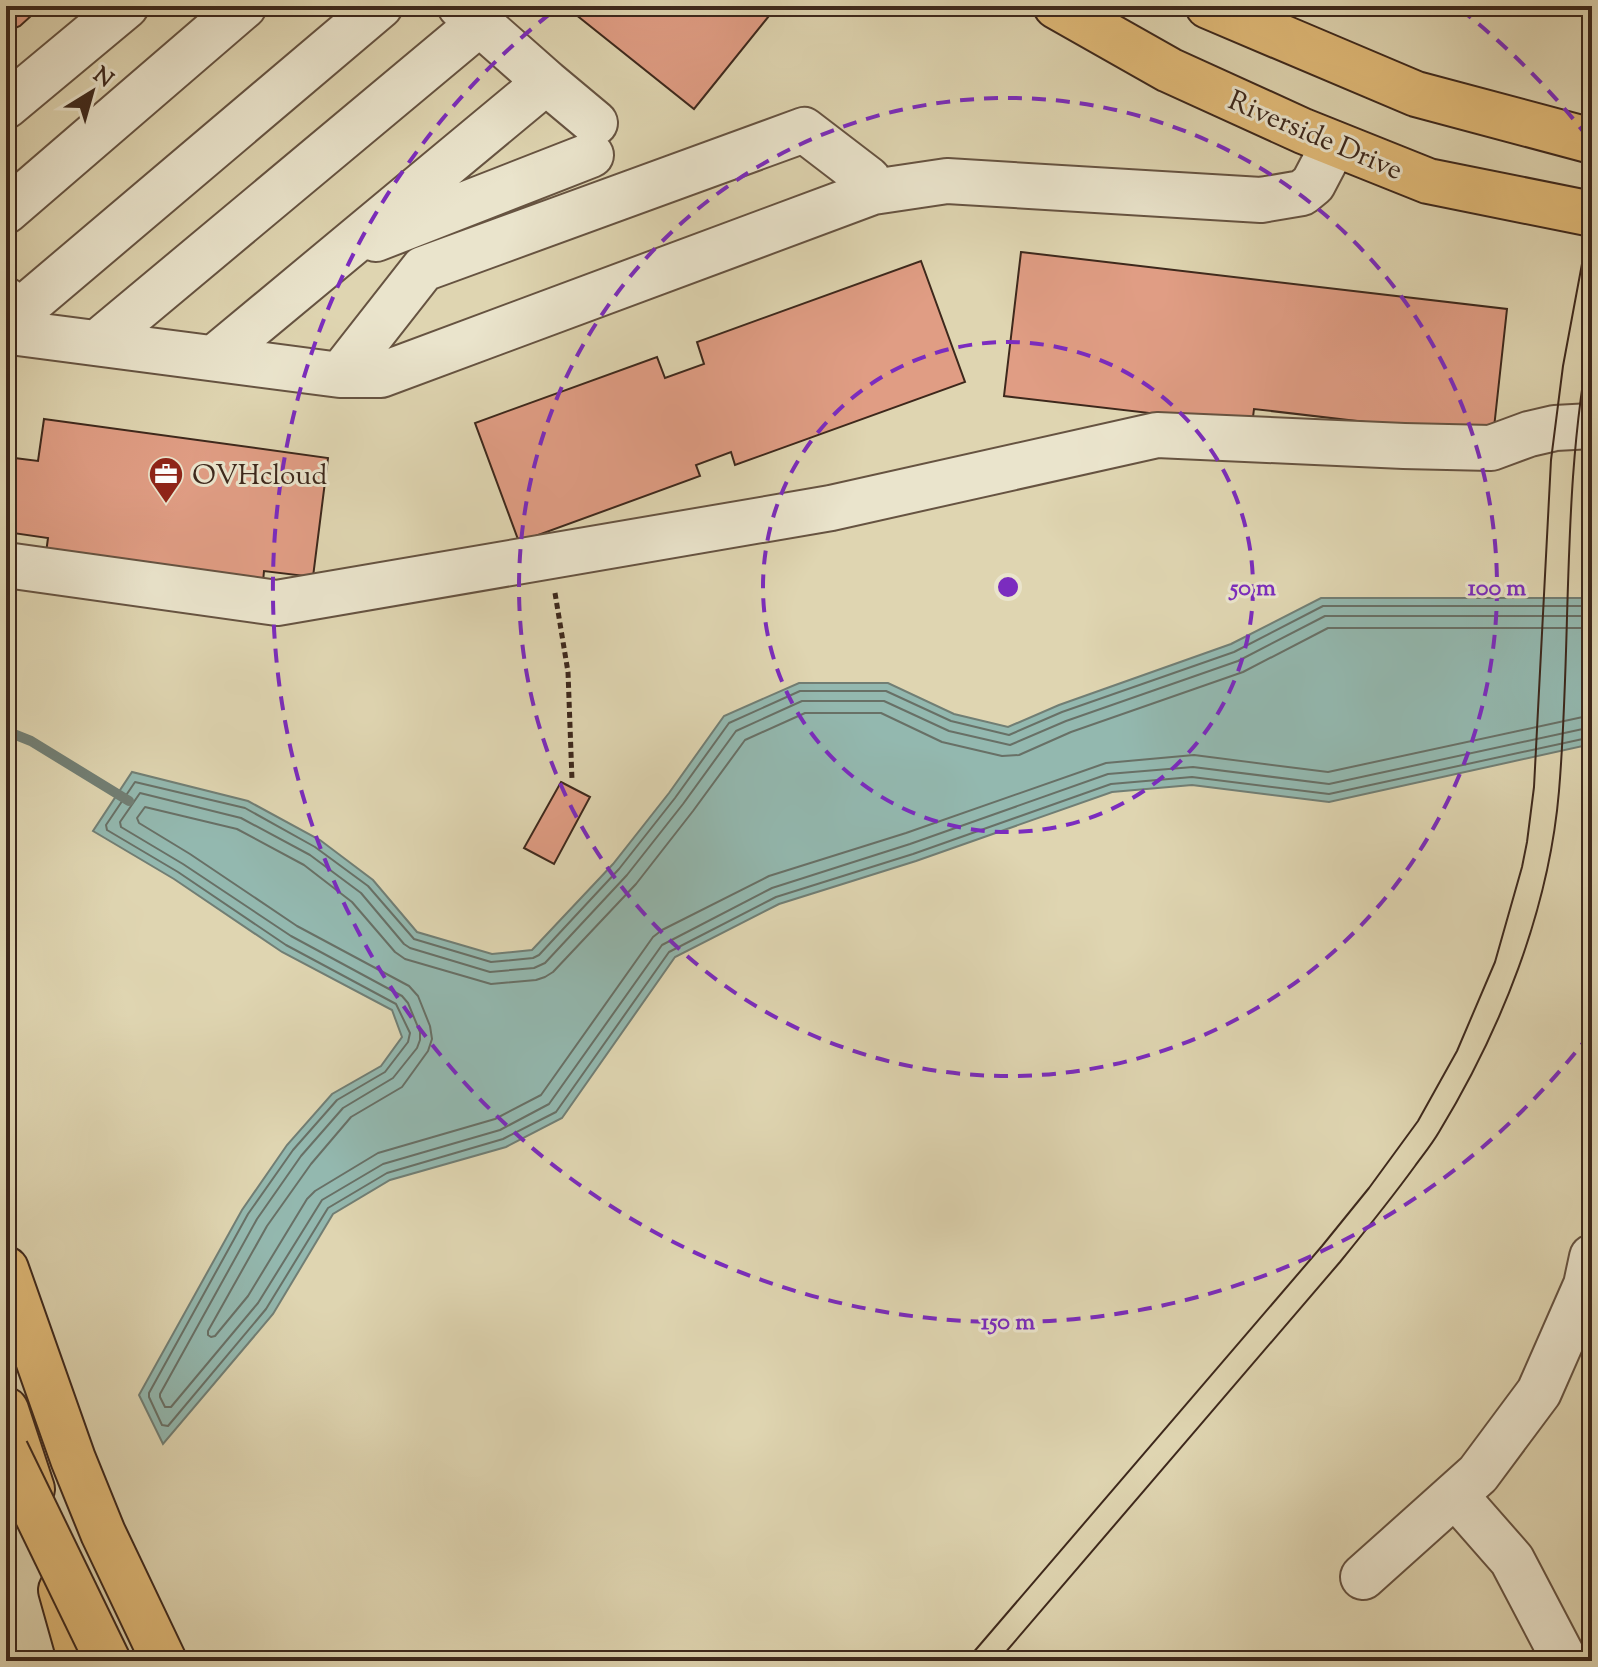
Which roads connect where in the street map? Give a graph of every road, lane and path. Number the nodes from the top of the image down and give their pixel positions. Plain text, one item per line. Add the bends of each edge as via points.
1 (126, 6) edge
2 (244, 6) edge
3 (380, 6) edge
4 (1056, 6) edge
5 (1208, 6) edge
6 (470, 15) edge
7 (546, 82) junction
8 (6, 106) edge
9 (590, 138) junction
10 (1592, 141) edge
11 (1334, 144) junction
12 (873, 192) junction
13 (6, 211) edge
14 (1592, 214) edge
15 (384, 216) junction
16 (340, 253) junction
17 (9, 308) edge
18 (97, 343) junction
19 (214, 358) junction
20 (340, 375) junction
21 (1592, 426) edge
22 (549, 557) junction
23 (6, 565) edge
24 (572, 780) dead end
25 (1592, 1257) edge
26 (6, 1269) edge
27 (1583, 1317) edge
28 (6, 1410) edge
29 (6, 1451) edge
30 (1455, 1495) junction
31 (1363, 1577) dead end
32 (81, 1661) edge
33 (108, 1661) edge
34 (164, 1661) edge
35 (1565, 1661) edge

1 - 8 street
2 - 13 street
3 - 17 street
4 - 11 main road, Riverside Drive via 1169,70
5 - 10 main road via 1416,94
6 - 7 street
6 - 18 street
7 - 9 street
7 - 15 street
9 - 15 street
9 - 16 street
11 - 12 street via 1313,184 1302,193 1261,200 947,181
11 - 14 main road, Riverside Drive via 1428,181
12 - 20 street via 381,375
12 - 20 street via 868,179 804,130 423,269
15 - 16 street
16 - 19 street
17 - 18 street via 18,333
18 - 19 street
19 - 20 street
21 - 22 street via 1555,428 1491,448 1157,435 831,508
22 - 23 street via 277,603
22 - 24 path via 568,672
25 - 27 street
26 - 34 main road via 88,1496
27 - 30 street via 1539,1392 1478,1474
28 - 32 main road
29 - 33 main road, bridge
30 - 31 street
30 - 35 street via 1512,1560

